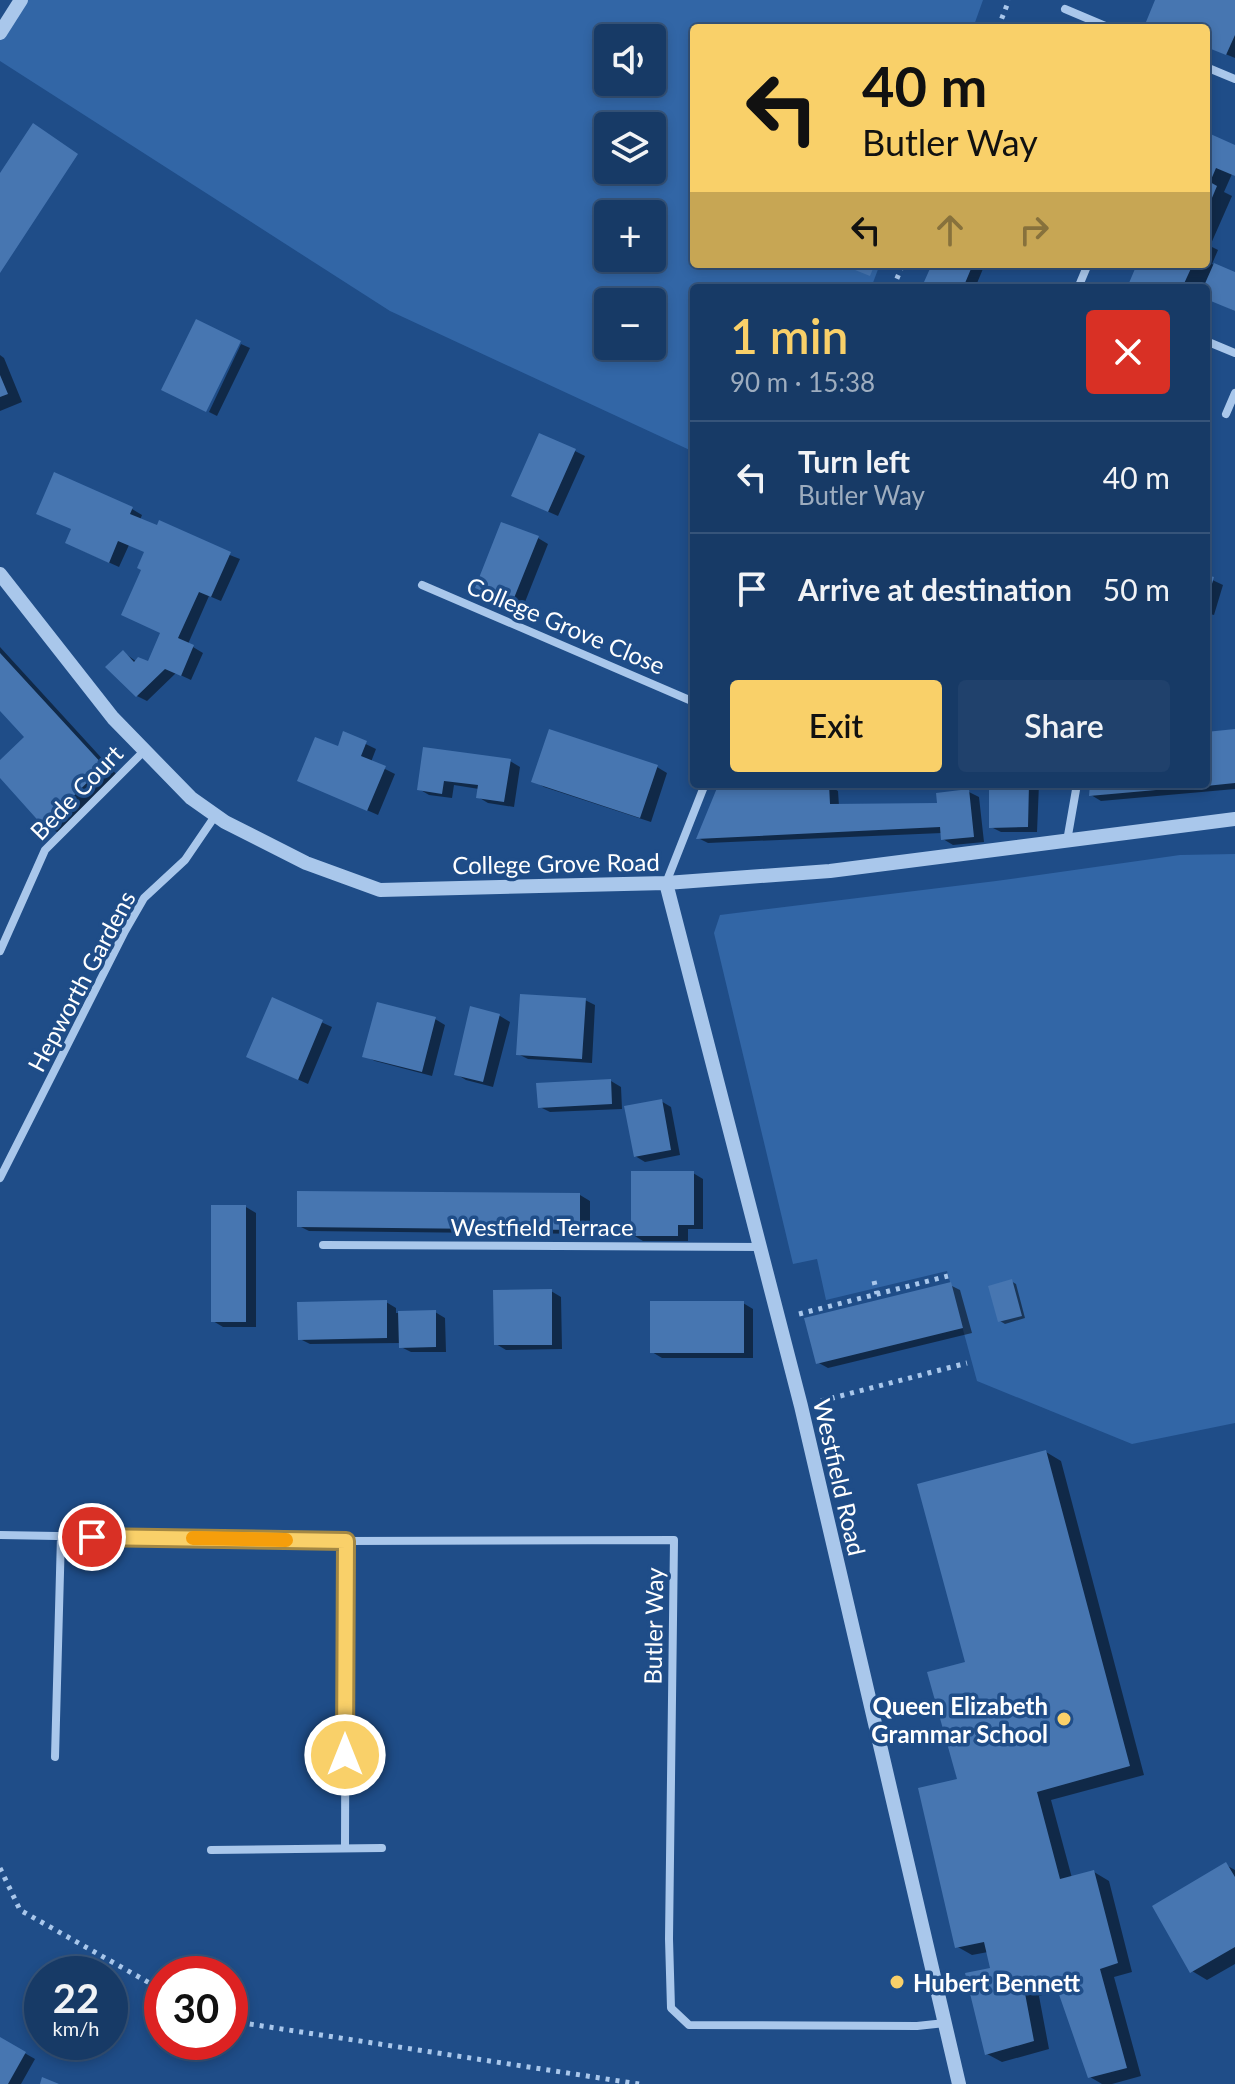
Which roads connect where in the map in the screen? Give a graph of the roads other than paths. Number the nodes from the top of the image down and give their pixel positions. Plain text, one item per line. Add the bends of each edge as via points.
1 (21, 0) edge
2 (1065, 9) dead end
3 (1101, 24) edge
4 (0, 33) edge
5 (1210, 69) edge
6 (1235, 79) edge
7 (1210, 343) edge
8 (1235, 353) edge
9 (1235, 393) edge
10 (1226, 414) dead end
11 (0, 574) edge
12 (422, 585) dead end
13 (690, 700) edge
14 (144, 751) junction
15 (703, 788) edge
16 (1076, 788) edge
17 (215, 816) junction
18 (1235, 819) edge
19 (1066, 841) junction
20 (666, 883) junction
21 (0, 951) edge
22 (0, 1178) edge
23 (323, 1245) dead end
24 (761, 1247) junction
25 (0, 1535) edge
26 (61, 1536) junction
27 (346, 1541) junction
28 (55, 1757) dead end
29 (345, 1848) junction
30 (382, 1848) dead end
31 (211, 1850) dead end
32 (945, 2023) junction
33 (959, 2084) edge

1 - 4 street
2 - 3 street
5 - 6 street
7 - 8 street
9 - 10 street
11 - 14 street, College Grove Road
12 - 13 street, College Grove Close
14 - 17 street, College Grove Road
14 - 21 street, Bede Court via 45,850
15 - 20 street
16 - 19 street
17 - 20 street, College Grove Road via 306,863 380,890
17 - 22 street, Hepworth Gardens via 185,860 144,898
18 - 19 street, College Grove Road
19 - 20 street, College Grove Road via 830,871
20 - 24 street, Westfield Road
23 - 24 street, Westfield Terrace
24 - 32 street, Westfield Road
25 - 26 street, Butler Way
26 - 27 street, Butler Way
26 - 28 street
27 - 29 street
27 - 32 street, Butler Way via 674,1540 671,2008 689,2025
29 - 30 street
29 - 31 street
32 - 33 street, Westfield Road

